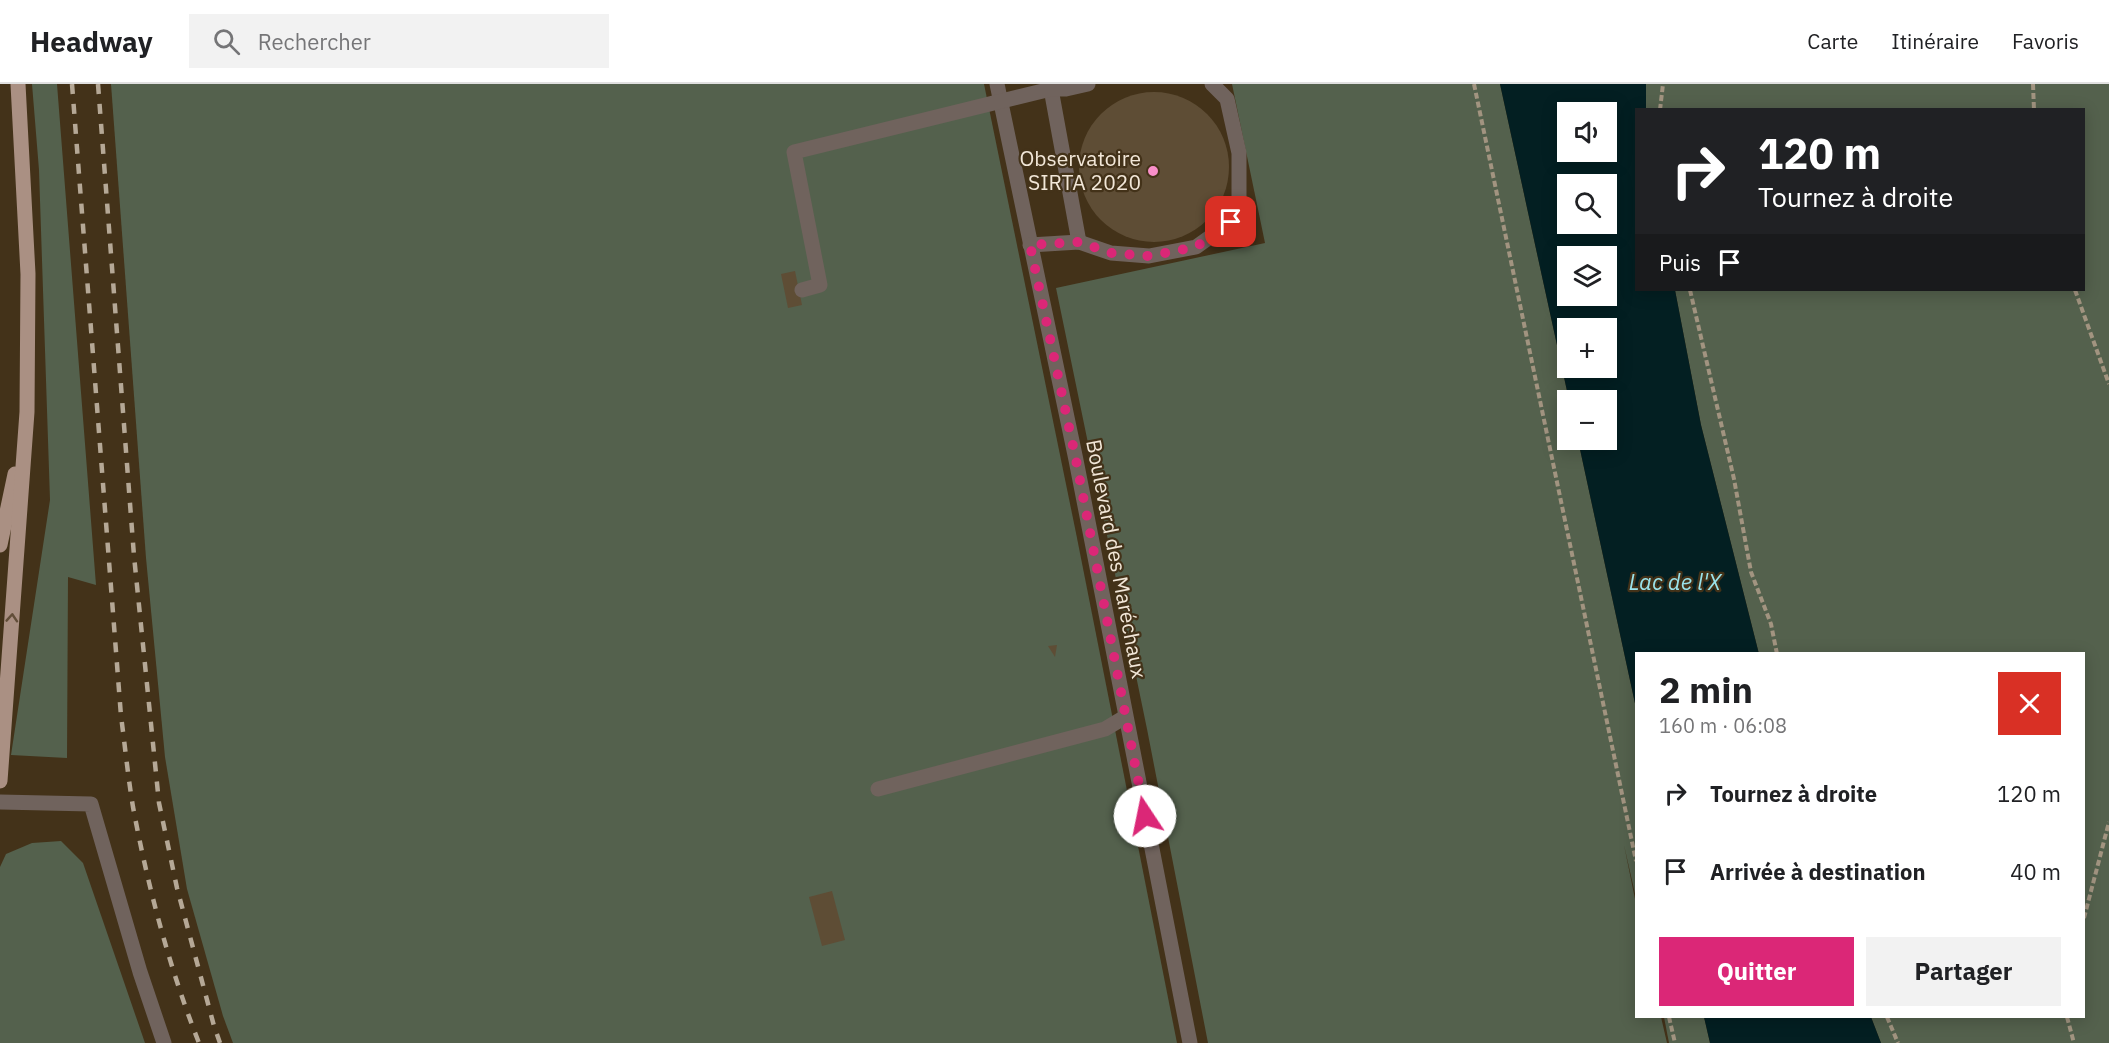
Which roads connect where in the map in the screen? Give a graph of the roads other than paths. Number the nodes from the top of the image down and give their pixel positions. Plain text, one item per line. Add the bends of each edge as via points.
1 (18, 84) edge
2 (997, 84) edge
3 (1088, 84) edge
4 (1212, 84) edge
5 (1051, 88) junction
6 (1001, 101) junction
7 (1079, 242) junction
8 (1030, 245) junction
9 (802, 290) dead end
10 (27, 412) junction
11 (0, 545) edge
12 (1125, 717) junction
13 (0, 781) edge
14 (878, 789) dead end
15 (0, 802) edge
16 (164, 1043) edge
17 (1190, 1043) edge

1 - 10 main road via 28,274
2 - 6 lane, Boulevard des Maréchaux
3 - 5 lane
4 - 7 lane via 1227,99 1239,153 1239,200 1231,222 1196,247 1149,256 1111,253
5 - 6 lane
5 - 7 lane
6 - 8 lane, Boulevard des Maréchaux
6 - 9 lane via 794,152 820,285
7 - 8 lane
8 - 12 lane, Boulevard des Maréchaux
10 - 11 main road
13 -> 10 main road
12 - 14 lane via 1105,729
12 - 17 lane, Boulevard des Maréchaux
15 - 16 lane via 90,804

